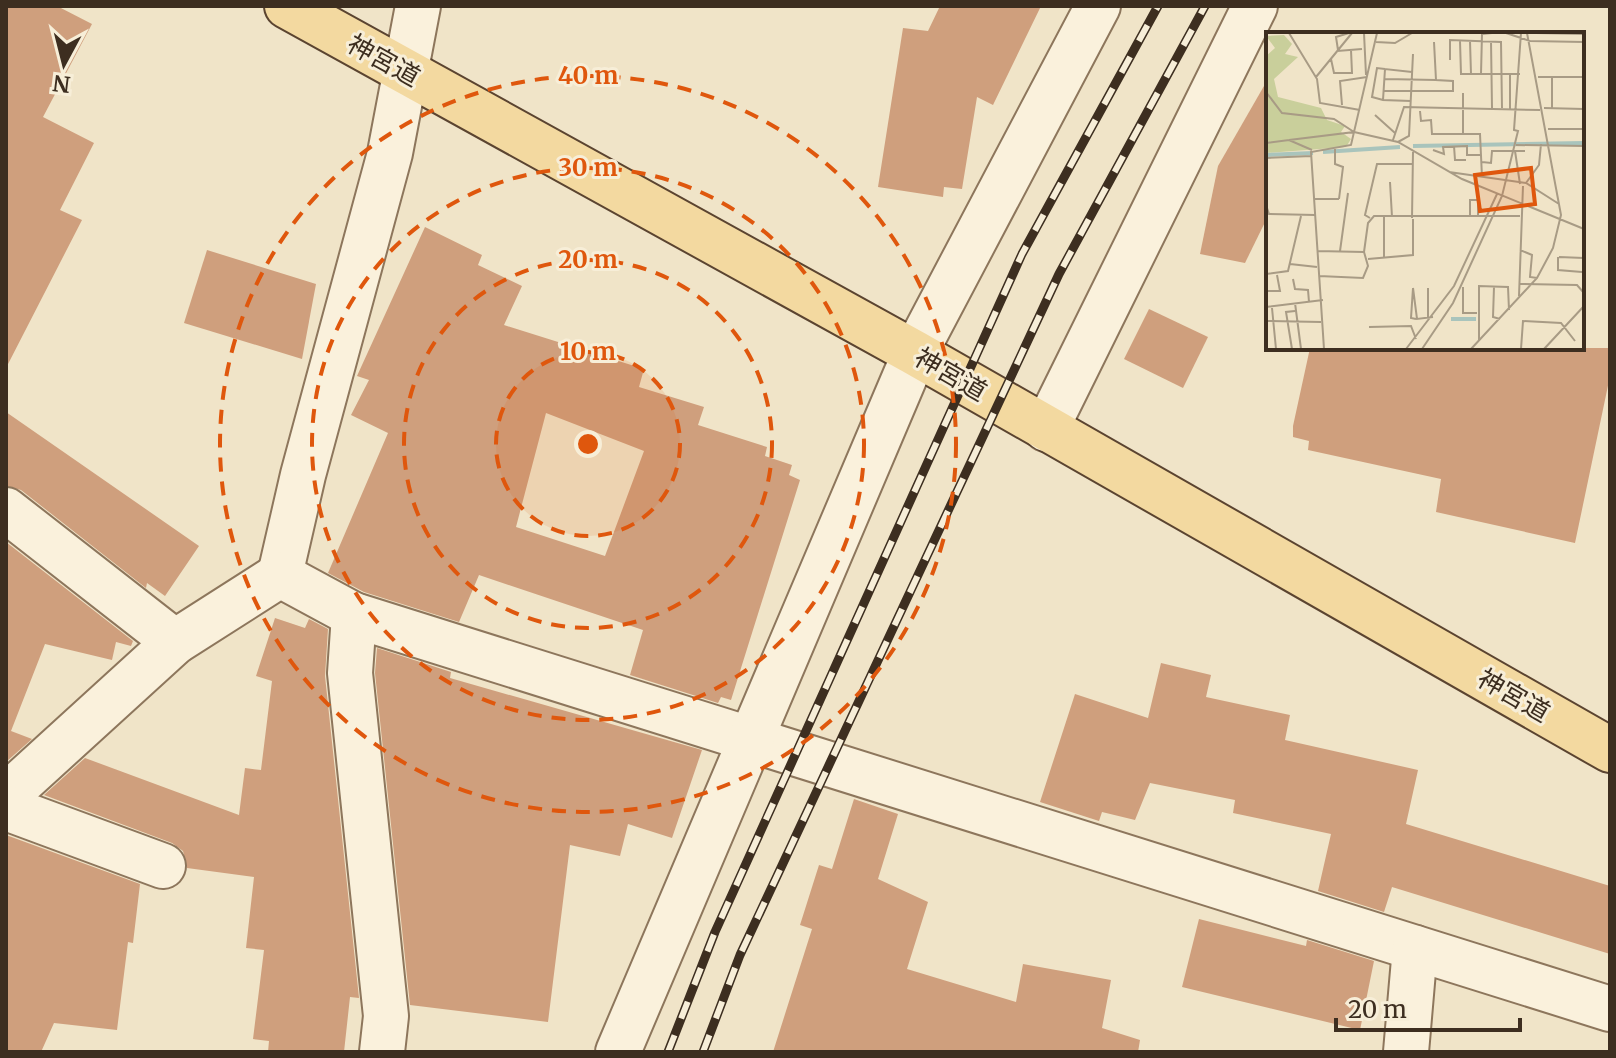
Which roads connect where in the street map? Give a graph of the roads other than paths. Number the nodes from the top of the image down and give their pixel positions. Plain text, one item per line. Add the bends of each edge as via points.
1 (287, 6) edge
2 (418, 6) edge
3 (1098, 6) edge
4 (1255, 6) edge
5 (404, 72) junction
6 (915, 353) junction
7 (1046, 429) junction
8 (6, 510) edge
9 (280, 575) junction
10 (354, 615) junction
11 (175, 642) junction
12 (751, 739) junction
13 (1610, 750) edge
14 (6, 796) edge
15 (6, 808) edge
16 (163, 866) dead end
17 (1415, 948) junction
18 (1610, 1009) edge
19 (382, 1052) edge
20 (618, 1052) edge
21 (1406, 1052) edge

1 - 5 main road, 神宮道
2 - 5 street
3 - 6 street
4 - 7 street
5 - 6 main road, 神宮道
5 - 9 street via 390,153
6 - 7 main road, 神宮道
6 - 12 street
7 - 13 main road, 神宮道
8 - 11 street
9 - 10 street
9 - 11 street
10 - 12 street
10 - 19 street via 350,673 386,1016
11 - 14 street
12 - 17 street
12 - 20 street
15 - 16 street
17 - 18 street
17 - 21 street

